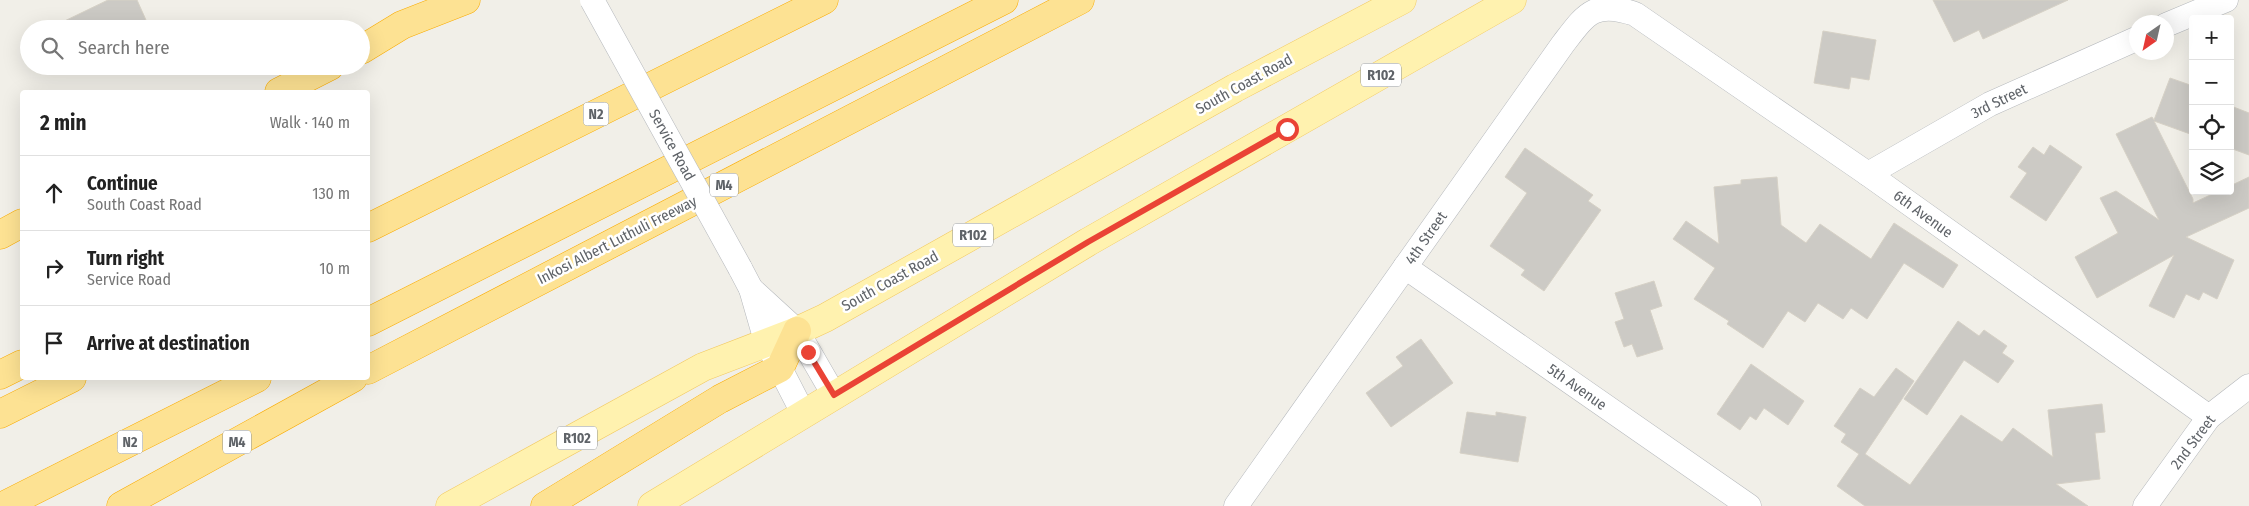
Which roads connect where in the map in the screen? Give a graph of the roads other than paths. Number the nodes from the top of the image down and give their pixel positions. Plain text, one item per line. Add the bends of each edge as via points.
1 (425, 0) edge
2 (466, 0) edge
3 (592, 0) edge
4 (824, 0) edge
5 (1004, 0) edge
6 (1080, 0) edge
7 (1402, 0) edge
8 (1512, 0) edge
9 (2226, 0) edge
10 (1635, 14) joint
11 (2174, 22) edge
12 (402, 25) junction
13 (2129, 42) edge
14 (370, 45) edge
15 (312, 75) edge
16 (283, 90) edge
17 (1868, 174) junction
18 (20, 224) edge
19 (370, 227) edge
20 (0, 234) edge
21 (1405, 267) junction
22 (751, 289) junction
23 (370, 321) edge
24 (797, 331) junction
25 (766, 341) junction
26 (20, 365) edge
27 (780, 368) junction
28 (370, 369) edge
29 (0, 375) edge
30 (68, 380) edge
31 (253, 380) edge
32 (349, 380) edge
33 (2249, 386) edge
34 (834, 395) junction
35 (803, 413) junction
36 (0, 414) edge
37 (2208, 417) junction
38 (3, 506) edge
39 (121, 506) edge
40 (450, 506) edge
41 (545, 506) edge
42 (652, 506) edge
43 (1236, 506) edge
44 (1749, 506) edge
45 (2145, 506) edge

1 - 12 highway
2 - 12 highway
3 - 22 street, Service Road, bridge
4 - 19 highway, N2
5 - 23 highway
6 - 28 highway, Inkosi Albert Luthuli Freeway / M4
7 - 24 main road, South Coast Road / R102 via 1235,88
8 - 34 main road, R102 via 1088,242
9 - 11 street
10 - 17 street, 6th Avenue
10 - 21 street, 4th Street via 1614,4 1594,9 1585,16
12 - 14 highway
13 - 17 street, 3rd Street via 1990,104
15 - 16 highway
17 - 37 street, 6th Avenue
18 - 20 highway
21 - 43 street, 4th Street
21 - 44 street, 5th Avenue
22 - 24 street, Service Road
22 - 25 street, Service Road
24 - 25 main road, South Coast Road / R102
24 - 27 highway
24 - 34 street, Service Road
25 - 27 street, Service Road
25 - 40 main road, South Coast Road / R102 via 703,367
26 - 29 highway
27 - 35 street, Service Road
27 - 41 highway via 720,399
30 - 36 highway
31 - 38 highway, N2
32 - 39 highway, M4
33 - 37 street, 2nd Street
34 - 35 main road, R102
35 - 42 main road, R102
37 - 45 street, 2nd Street

